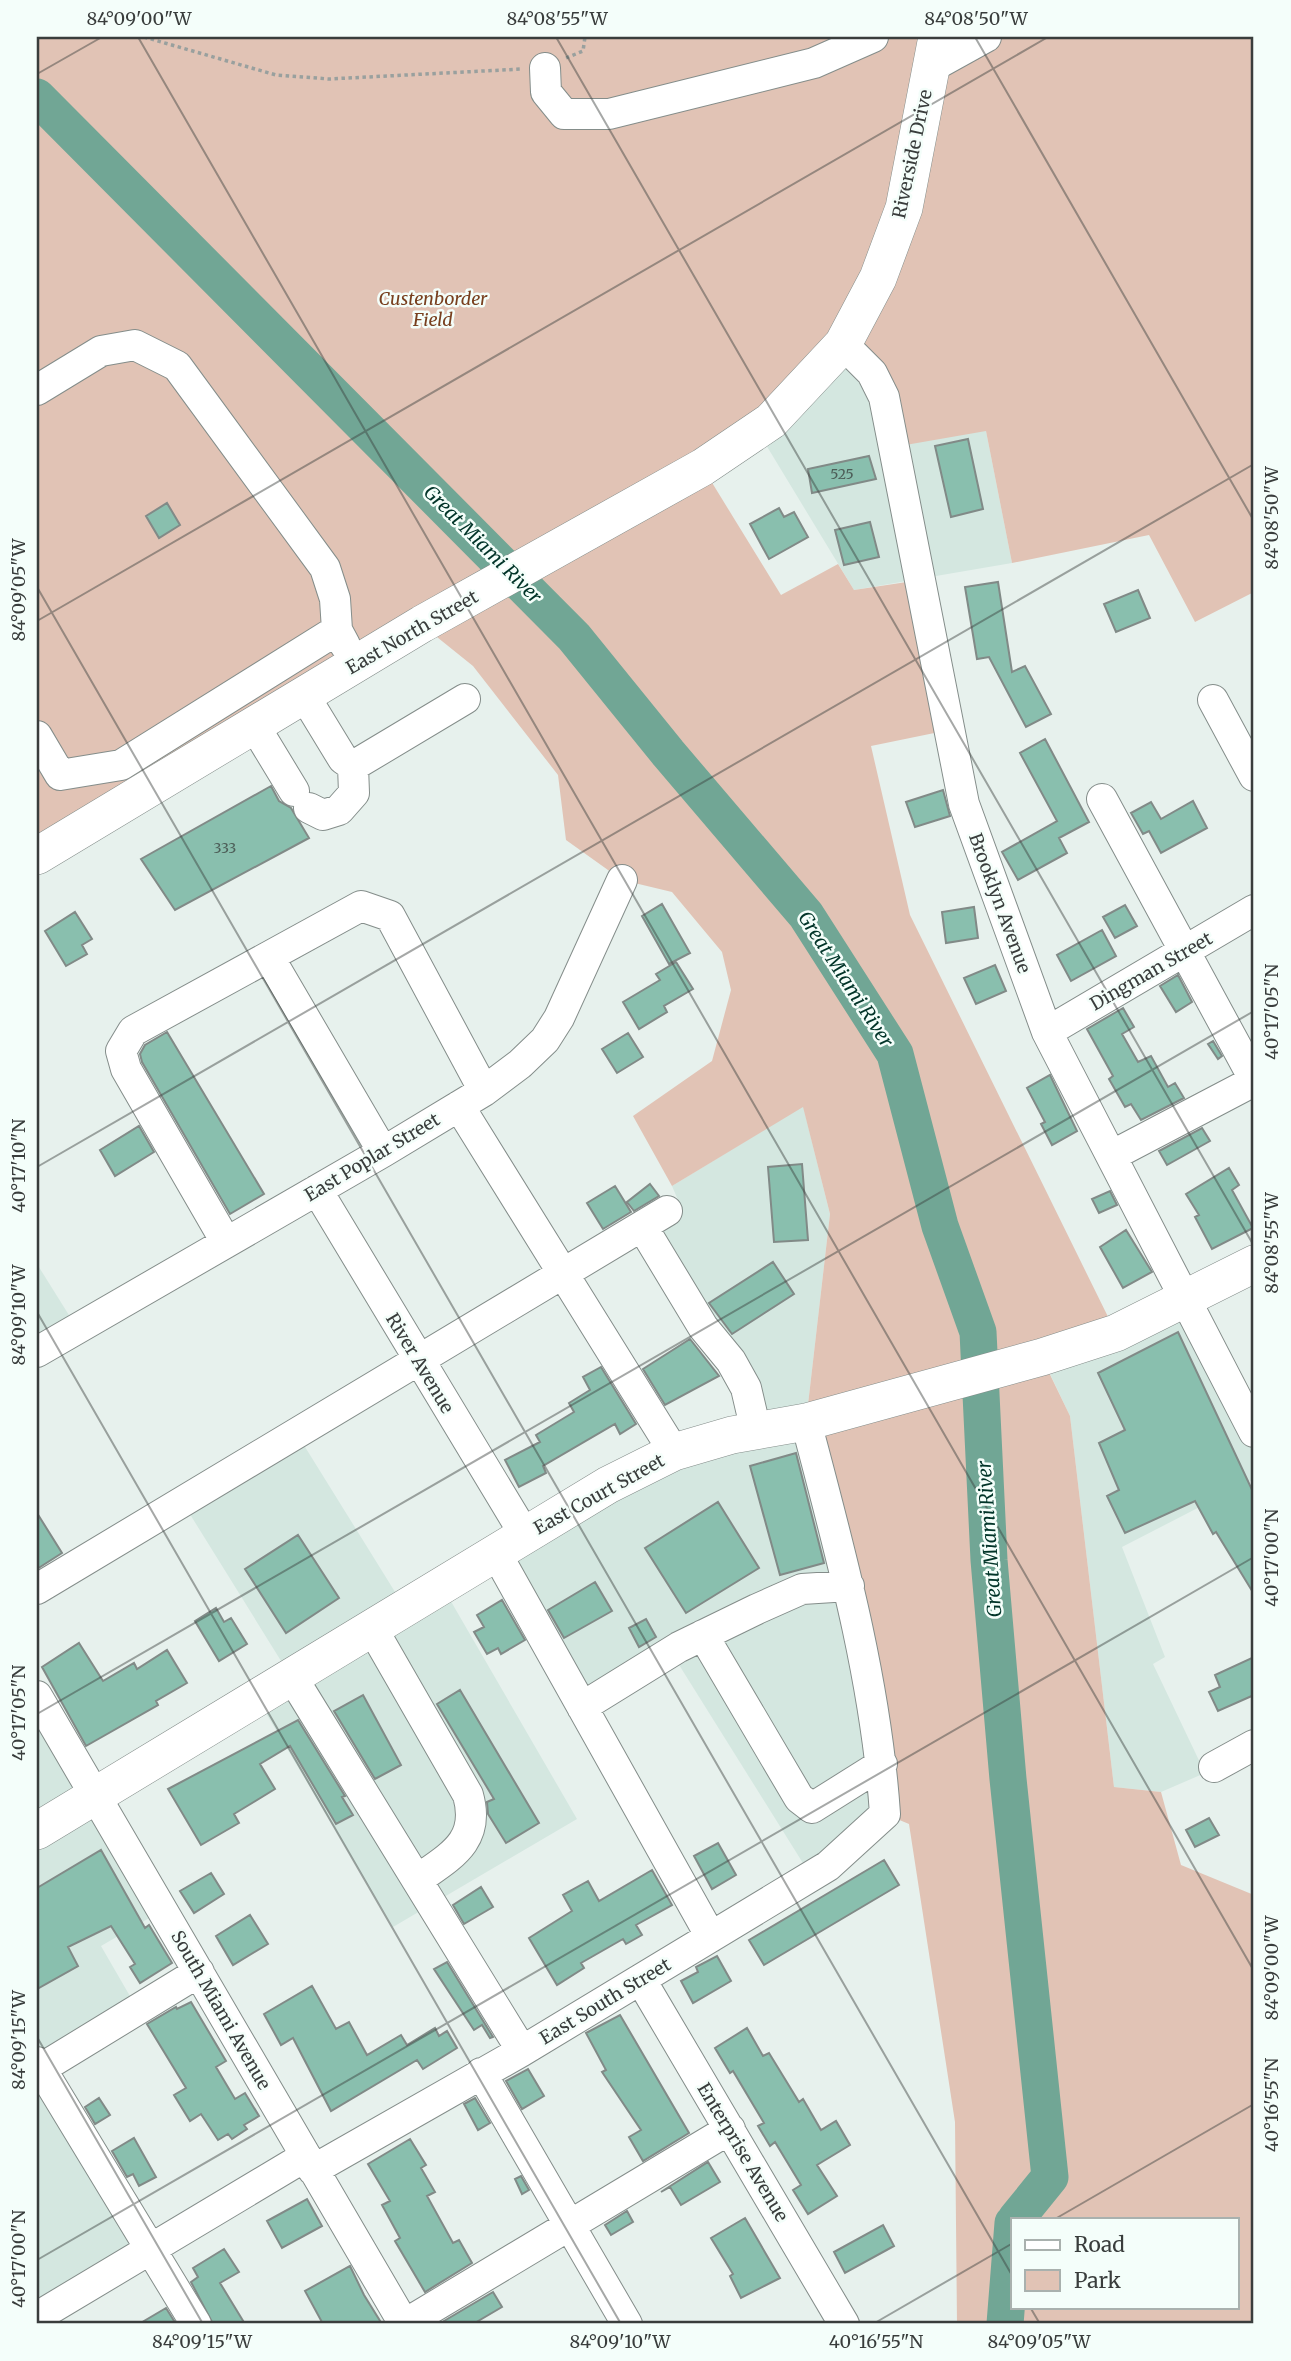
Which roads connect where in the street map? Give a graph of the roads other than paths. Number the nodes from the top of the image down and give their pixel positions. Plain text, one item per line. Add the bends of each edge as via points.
1 (873, 37) edge
2 (986, 37) edge
3 (933, 52) edge
4 (545, 68) road end
5 (843, 344) junction
6 (37, 390) edge
7 (337, 630) junction
8 (355, 664) junction
9 (304, 695) junction
10 (465, 699) dead end
11 (1213, 700) dead end
12 (254, 725) junction
13 (37, 736) edge
14 (353, 766) junction
15 (1254, 776) edge
16 (1102, 799) dead end
17 (37, 856) edge
18 (622, 880) dead end
19 (1254, 910) edge
20 (1184, 951) junction
21 (269, 957) junction
22 (1047, 1032) junction
23 (1254, 1080) edge
24 (471, 1098) junction
25 (383, 1152) junction
26 (1113, 1155) junction
27 (317, 1190) junction
28 (226, 1242) junction
29 (1254, 1264) edge
30 (564, 1274) junction
31 (1187, 1298) junction
32 (37, 1352) edge
33 (418, 1362) junction
34 (806, 1422) junction
35 (756, 1431) junction
36 (1254, 1432) edge
37 (674, 1452) junction
38 (511, 1544) junction
39 (849, 1586) junction
40 (37, 1590) edge
41 (372, 1628) junction
42 (703, 1635) junction
43 (292, 1677) junction
44 (37, 1696) edge
45 (582, 1707) junction
46 (1254, 1745) edge
47 (882, 1764) junction
48 (1214, 1767) dead end
49 (97, 1795) junction
50 (37, 1831) edge
51 (417, 1881) junction
52 (711, 1937) junction
53 (199, 1972) junction
54 (641, 1980) junction
55 (522, 2051) junction
56 (38, 2067) edge
57 (481, 2074) junction
58 (730, 2129) junction
59 (310, 2163) junction
60 (567, 2224) junction
61 (151, 2249) junction
62 (37, 2317) edge
63 (196, 2324) edge
64 (404, 2324) edge
65 (627, 2324) edge
66 (844, 2324) edge

1 - 4 street via 814,63 609,114 564,114 547,92
2 - 3 street
3 - 5 main road, Riverside Drive via 904,208 878,278
5 - 8 main road, East North Street via 771,421 703,467
5 - 22 street, Brooklyn Avenue via 872,373 884,397 964,803
6 - 7 street via 101,351 135,345 177,366 325,568 335,599
7 - 8 street
7 - 13 street via 121,765 60,775
8 - 9 main road, East North Street
9 - 12 main road, East North Street
9 - 14 street via 343,759
10 - 14 street
11 - 15 street
12 - 14 street via 302,800 323,815 339,810 354,793
12 - 17 main road, East North Street
16 - 20 street
18 - 24 street, East Poplar Street via 545,1040
19 - 20 street, Dingman Street
20 - 22 street, Dingman Street
20 - 23 street
21 - 24 street via 361,906 390,916
21 - 25 street
21 - 28 street via 133,1031 121,1051 126,1069
22 - 26 street, Brooklyn Avenue
23 - 26 street
24 - 25 street, East Poplar Street
24 - 30 street
25 - 27 street, East Poplar Street
26 - 31 street, Brooklyn Avenue
27 - 28 street, East Poplar Street
27 - 33 street, River Avenue
28 - 32 street, East Poplar Street
29 - 31 main road, East Court Street
30 - 33 street
30 - 35 street via 655,1219 703,1327 746,1388
30 - 37 street
31 - 34 main road, East Court Street via 1116,1333
31 - 36 street, Brooklyn Avenue
33 - 38 street, River Avenue
33 - 40 street
34 - 35 main road, East Court Street
34 - 39 street
35 - 37 main road, East Court Street
37 - 38 main road, East Court Street via 608,1485
38 - 41 main road, East Court Street
38 - 45 street, River Avenue
39 - 42 street via 803,1589
39 - 47 street
41 - 43 main road, East Court Street
41 - 51 street via 468,1795 474,1815 467,1839
42 - 45 street
42 - 47 street via 799,1798 811,1808
43 - 49 main road, East Court Street
43 - 51 street
44 - 49 street, South Miami Avenue
45 - 52 street, River Avenue
46 - 48 street
47 - 52 street, East South Street via 885,1814 828,1866
49 - 50 main road, East Court Street
49 - 53 street, South Miami Avenue
51 - 55 street
52 - 54 street, East South Street
53 - 56 street
53 - 59 street, South Miami Avenue
54 - 55 street, East South Street
54 - 58 street, Enterprise Avenue
55 - 57 street, East South Street
56 - 61 street
57 - 59 street, East South Street
57 - 60 street
58 - 60 street
58 - 66 street, Enterprise Avenue
59 - 61 street, East South Street
59 - 64 street, South Miami Avenue
60 - 64 street
60 - 65 street
61 - 62 street, East South Street
61 - 63 street

